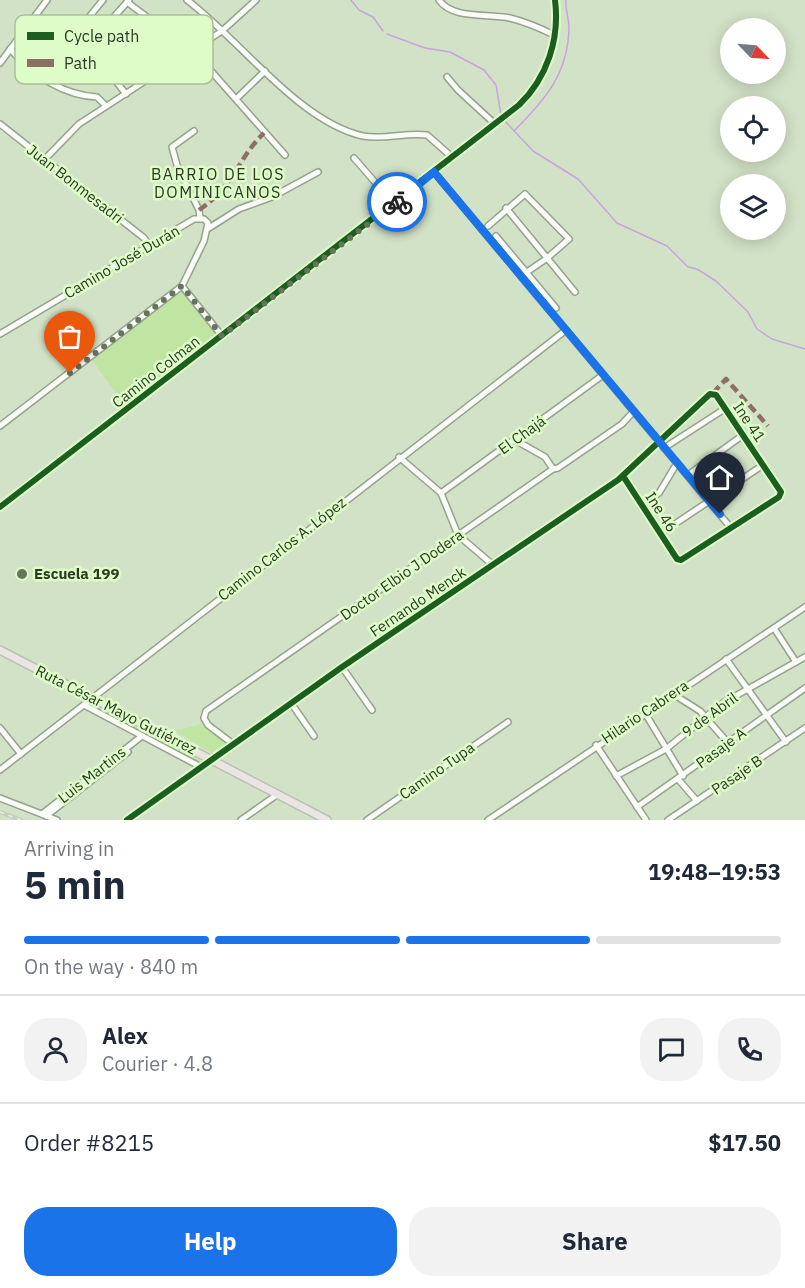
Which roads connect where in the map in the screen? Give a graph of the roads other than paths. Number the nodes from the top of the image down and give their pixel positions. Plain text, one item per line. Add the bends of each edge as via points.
1 (47, 0) edge
2 (103, 0) edge
3 (187, 0) edge
4 (256, 0) edge
5 (439, 0) edge
6 (555, 0) edge
7 (128, 1) edge
8 (37, 15) edge
9 (92, 15) edge
10 (115, 15) edge
11 (146, 15) edge
12 (204, 15) edge
13 (213, 23) edge
14 (222, 31) junction
15 (555, 35) junction
16 (213, 37) edge
17 (15, 47) edge
18 (12, 51) junction
19 (15, 53) edge
20 (0, 63) edge
21 (265, 71) junction
22 (213, 74) edge
23 (447, 77) dead end
24 (51, 84) edge
25 (118, 84) edge
26 (141, 84) edge
27 (126, 94) junction
28 (236, 99) junction
29 (106, 106) junction
30 (0, 124) edge
31 (495, 124) junction
32 (194, 131) dead end
33 (285, 154) dead end
34 (452, 157) junction
35 (354, 158) dead end
36 (45, 159) junction
37 (318, 171) dead end
38 (434, 172) junction
39 (394, 204) junction
40 (506, 208) junction
41 (200, 218) junction
42 (488, 226) dead end
43 (209, 228) junction
44 (496, 236) dead end
45 (149, 245) junction
46 (546, 259) junction
47 (523, 274) junction
48 (182, 286) junction
49 (576, 292) dead end
50 (556, 308) dead end
51 (566, 330) junction
52 (0, 334) edge
53 (222, 336) junction
54 (603, 375) junction
55 (714, 393) joint
56 (726, 408) junction
57 (634, 411) junction
58 (0, 426) edge
59 (743, 435) junction
60 (515, 440) junction
61 (660, 441) junction
62 (664, 448) junction
63 (399, 457) junction
64 (677, 463) junction
65 (763, 465) junction
66 (553, 469) junction
67 (688, 475) junction
68 (623, 476) junction
69 (441, 493) junction
70 (709, 501) junction
71 (642, 504) junction
72 (0, 507) edge
73 (731, 528) junction
74 (660, 534) junction
75 (458, 535) junction
76 (493, 565) junction
77 (805, 607) edge
78 (774, 628) junction
79 (0, 650) edge
80 (805, 657) edge
81 (726, 659) junction
82 (796, 662) junction
83 (342, 668) junction
84 (805, 688) edge
85 (747, 689) junction
86 (673, 694) junction
87 (93, 698) junction
88 (291, 703) junction
89 (84, 705) junction
90 (372, 710) dead end
91 (645, 713) junction
92 (705, 716) junction
93 (767, 716) junction
94 (508, 722) dead end
95 (0, 728) edge
96 (805, 728) edge
97 (315, 736) dead end
98 (144, 737) junction
99 (786, 742) junction
100 (729, 743) junction
101 (233, 744) junction
102 (596, 746) junction
103 (666, 749) junction
104 (21, 754) junction
105 (213, 759) junction
106 (201, 767) junction
107 (0, 770) edge
108 (616, 776) junction
109 (681, 778) junction
110 (278, 794) junction
111 (0, 798) edge
112 (697, 801) junction
113 (637, 807) junction
114 (44, 815) junction
115 (57, 820) edge
116 (127, 820) edge
117 (241, 820) edge
118 (327, 820) edge
119 (367, 820) edge
120 (488, 820) edge
121 (646, 820) edge
122 (668, 820) edge

1 - 8 street
2 - 9 street
3 - 12 street
4 - 14 street
5 - 15 street via 455,12 507,17
6 - 15 street, Camino Colman
7 - 10 street
7 - 11 street
13 - 14 street
14 - 16 street
14 - 21 street
15 - 31 street, Camino Colman via 539,80 526,98
17 - 18 street
18 - 19 street
18 - 20 street
21 - 28 street
21 - 34 street via 328,123 372,137 427,135
22 - 28 street
23 - 31 street
24 - 29 street via 82,97 97,97
25 - 27 street
26 - 27 street
27 - 29 street
28 - 33 street
29 - 36 street via 70,131
30 - 36 street, Juan Bonmesadri
31 - 34 street, Camino Colman
32 - 41 street via 172,147
34 - 38 street, Camino Colman
35 - 39 street
36 - 45 street, Juan Bonmesadri
37 - 43 street
38 - 39 street, Camino Colman
38 - 47 street
39 - 53 street, Camino Colman
40 - 42 street
40 - 46 street
40 - 46 street via 527,195 567,236 568,242
41 - 43 street
41 - 45 street, Camino José Durán
43 - 48 street, Camino José Durán
44 - 47 street
45 - 52 street, Camino José Durán
46 - 47 street
46 - 49 street
47 - 50 street
47 - 51 street
48 - 53 street
48 - 58 street
51 - 54 street
51 - 63 street, Camino Carlos A. López
53 - 72 street, Camino Colman
54 - 57 street
54 - 60 street, El Chajá
55 - 56 street, Ine 41
55 - 61 street, Fernando Menck
56 - 59 street, Ine 41
56 - 62 street
57 - 61 street
57 - 66 street, Doctor Elbio J Dodera via 622,424
59 - 65 street, Ine 41
59 - 67 street
60 - 66 street via 545,457
60 - 69 street, El Chajá
61 - 62 street
61 - 68 street, Fernando Menck
62 - 64 street
63 - 69 street
63 - 87 street, Camino Carlos A. López
64 - 67 street
64 - 71 street via 662,490
65 - 70 street
65 - 73 street, Ine 41 via 781,494
66 - 75 street, Doctor Elbio J Dodera
67 - 70 street
68 - 71 street, Ine 46
68 - 76 street, Fernando Menck
69 - 75 street
70 - 73 street
70 - 74 street
71 - 74 street, Ine 46
73 - 74 street, Ine 46 via 679,560
75 - 76 street
75 - 101 street, Doctor Elbio J Dodera via 207,711 204,718 208,725
76 - 83 street, Fernando Menck
77 - 78 street, Hilario Cabrera
78 - 81 street, Hilario Cabrera
78 - 82 street
79 - 87 main road, Ruta César Mayo Gutiérrez
80 - 82 street, 9 de Abril
81 - 85 street
81 - 86 street, Hilario Cabrera
82 - 85 street, 9 de Abril
83 - 88 street, Fernando Menck
83 - 90 street
84 - 93 street, Pasaje A
85 - 92 street, 9 de Abril
85 - 93 street
86 - 91 street, Hilario Cabrera
86 - 92 street
87 - 89 street, Camino Carlos A. López
87 - 105 main road, Ruta César Mayo Gutiérrez
88 - 97 street
88 - 101 street, Fernando Menck
89 - 98 street, Ruta César Mayo Gutiérrez
89 - 104 street, Camino Carlos A. López
91 - 102 street, Hilario Cabrera
91 - 103 street
92 - 100 street
92 - 103 street, 9 de Abril
93 - 99 street
93 - 100 street, Pasaje A
94 - 119 street, Camino Tupa
95 - 104 street
96 - 99 street, Pasaje B
98 - 106 street, Ruta César Mayo Gutiérrez
98 - 114 street, Luis Martins
99 - 112 street, Pasaje B
100 - 109 street, Pasaje A
101 - 105 street, Fernando Menck
102 - 108 street
102 - 120 street, Hilario Cabrera
103 - 108 street, 9 de Abril
103 - 109 street
104 - 107 street, Camino Carlos A. López
105 - 106 street, Fernando Menck
105 - 110 main road, Ruta César Mayo Gutiérrez
106 - 116 street, Fernando Menck
108 - 113 street
109 - 112 street
109 - 113 street, Pasaje A
110 - 117 street
110 - 118 main road, Ruta César Mayo Gutiérrez
111 - 114 street
112 - 122 street, Pasaje B
113 - 121 street
114 - 115 street

